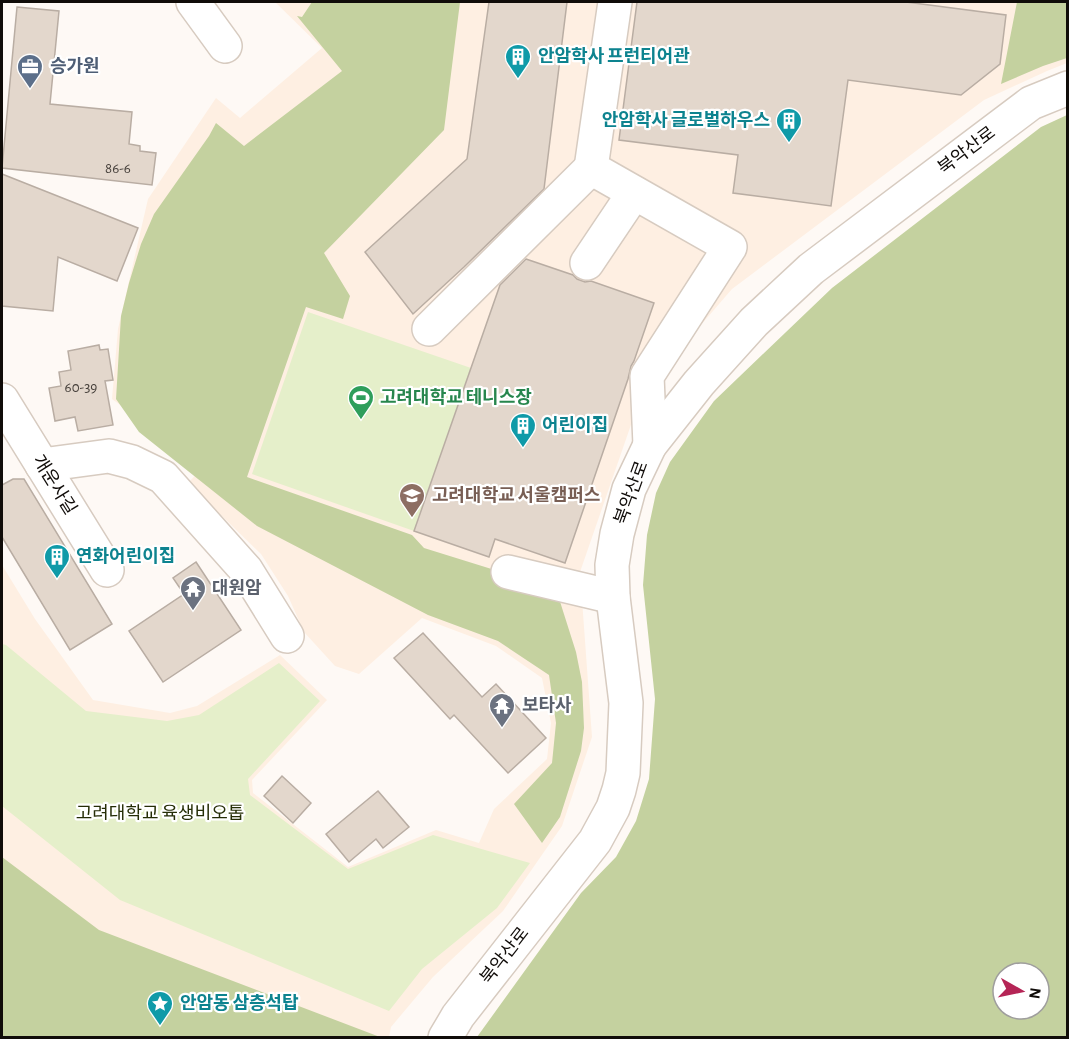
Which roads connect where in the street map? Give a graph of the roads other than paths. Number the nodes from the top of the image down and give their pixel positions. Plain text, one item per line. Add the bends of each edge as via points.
1 (193, 2) edge
2 (615, 2) edge
3 (225, 46) dead end
4 (1068, 88) edge
5 (591, 168) junction
6 (634, 193) junction
7 (587, 263) dead end
8 (429, 329) dead end
9 (2, 400) edge
10 (650, 445) junction
11 (42, 465) junction
12 (107, 570) dead end
13 (508, 572) dead end
14 (613, 597) junction
15 (287, 636) dead end
16 (445, 1038) edge

1 - 3 street
2 - 5 street
4 - 10 street, 북악산로 via 1031,103 811,269 754,322 699,382
5 - 6 street
5 - 8 street
6 - 7 street
6 - 10 street via 743,247 647,376
9 - 11 street, 개운사길
10 - 14 street, 북악산로 via 629,489 617,534 612,565
11 - 12 street, 개운사길
11 - 15 street via 109,456 163,477 246,570
13 - 14 street
14 - 16 street, 북악산로 via 626,703 623,773 613,808 595,841

